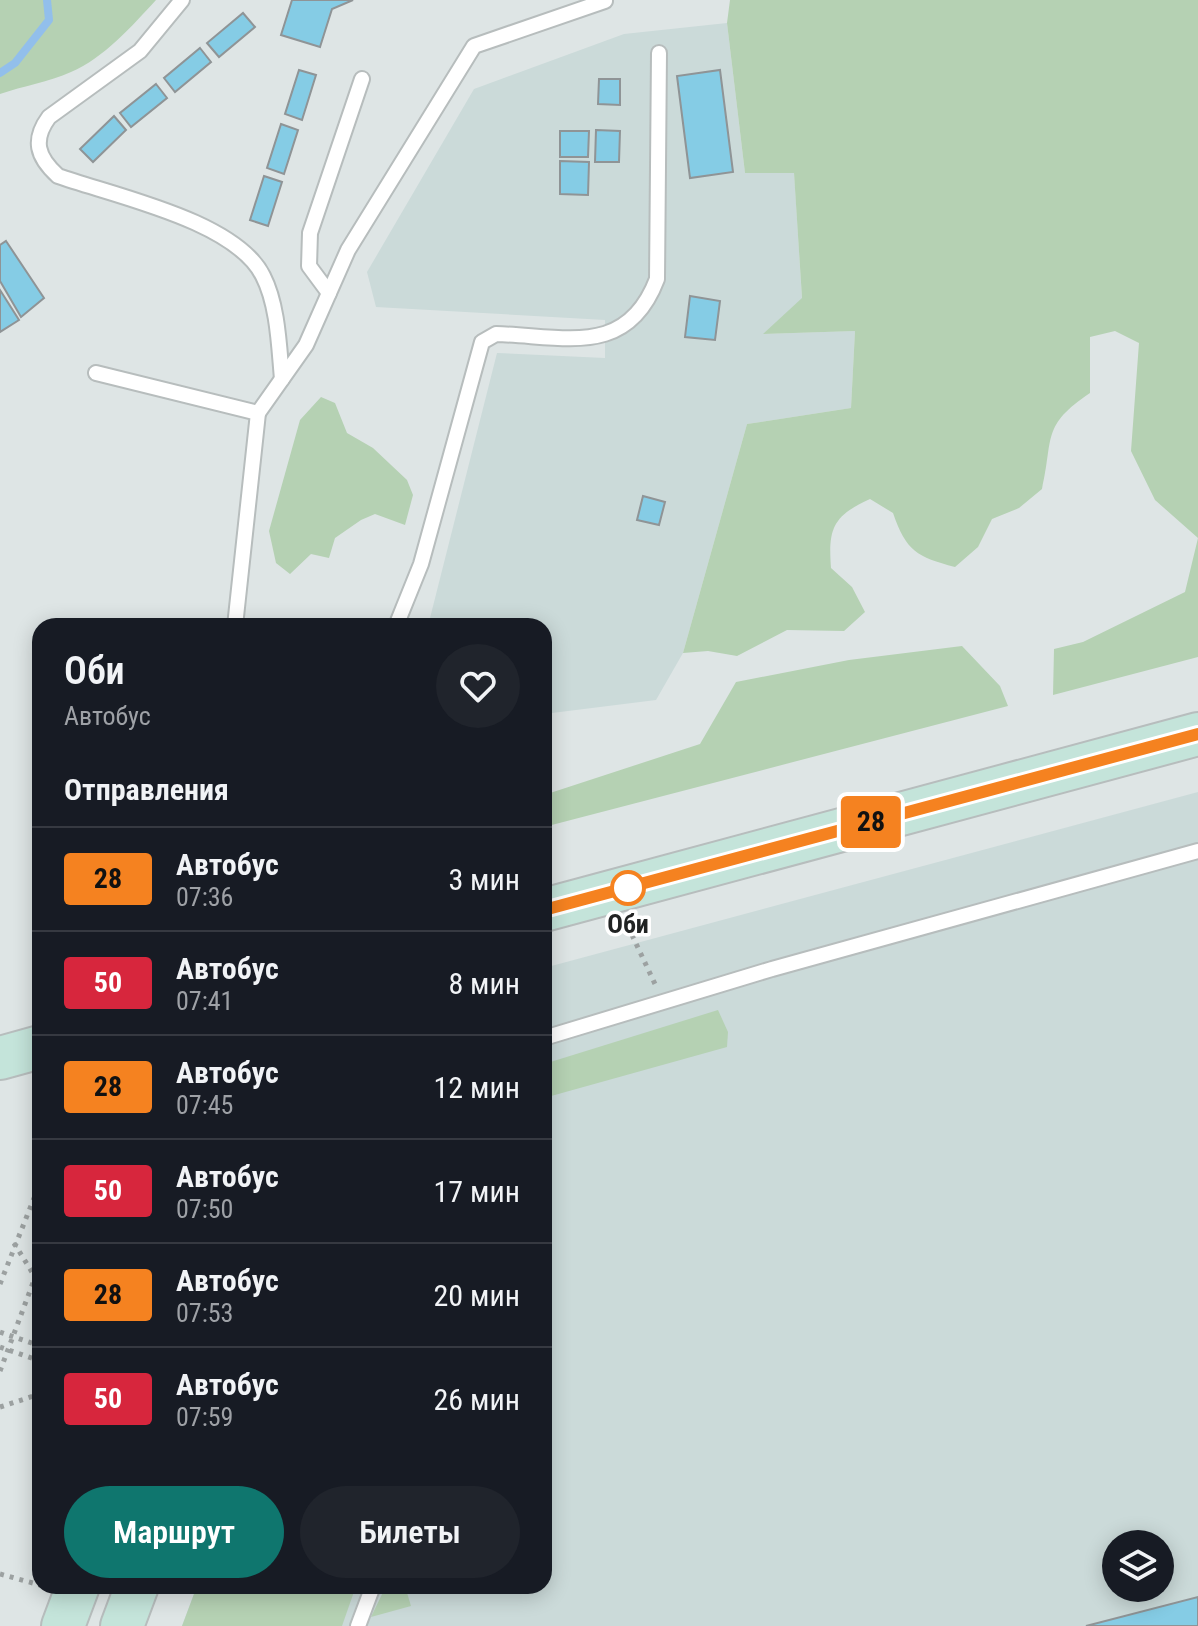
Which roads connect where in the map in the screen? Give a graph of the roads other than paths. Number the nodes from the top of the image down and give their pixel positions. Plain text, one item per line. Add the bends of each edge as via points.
1 (182, 0) edge
2 (605, 1) edge
3 (659, 53) dead end
4 (362, 79) dead end
5 (329, 293) junction
6 (96, 373) dead end
7 (282, 379) junction
8 (258, 413) junction
9 (236, 618) edge
10 (399, 618) edge
11 (1198, 734) edge
12 (1198, 851) edge
13 (552, 908) edge
14 (552, 1036) edge
15 (32, 1049) edge
16 (0, 1058) edge
17 (75, 1594) edge
18 (134, 1594) edge
19 (370, 1594) edge
20 (63, 1626) edge
21 (122, 1626) edge
22 (358, 1626) edge

1 - 7 lane via 140,51 49,117 37,149 58,176 216,230 245,250 264,278
2 - 5 lane via 474,46 348,250
3 - 10 lane via 657,279 648,303 627,326 605,337 496,334 482,342 421,564
4 - 5 lane via 310,233 309,266
5 - 7 lane via 306,345
6 - 8 lane
7 - 8 lane
8 - 9 lane
11 - 13 main road
12 - 14 lane
15 - 16 main road
17 - 20 main road
18 - 21 main road
19 - 22 lane

